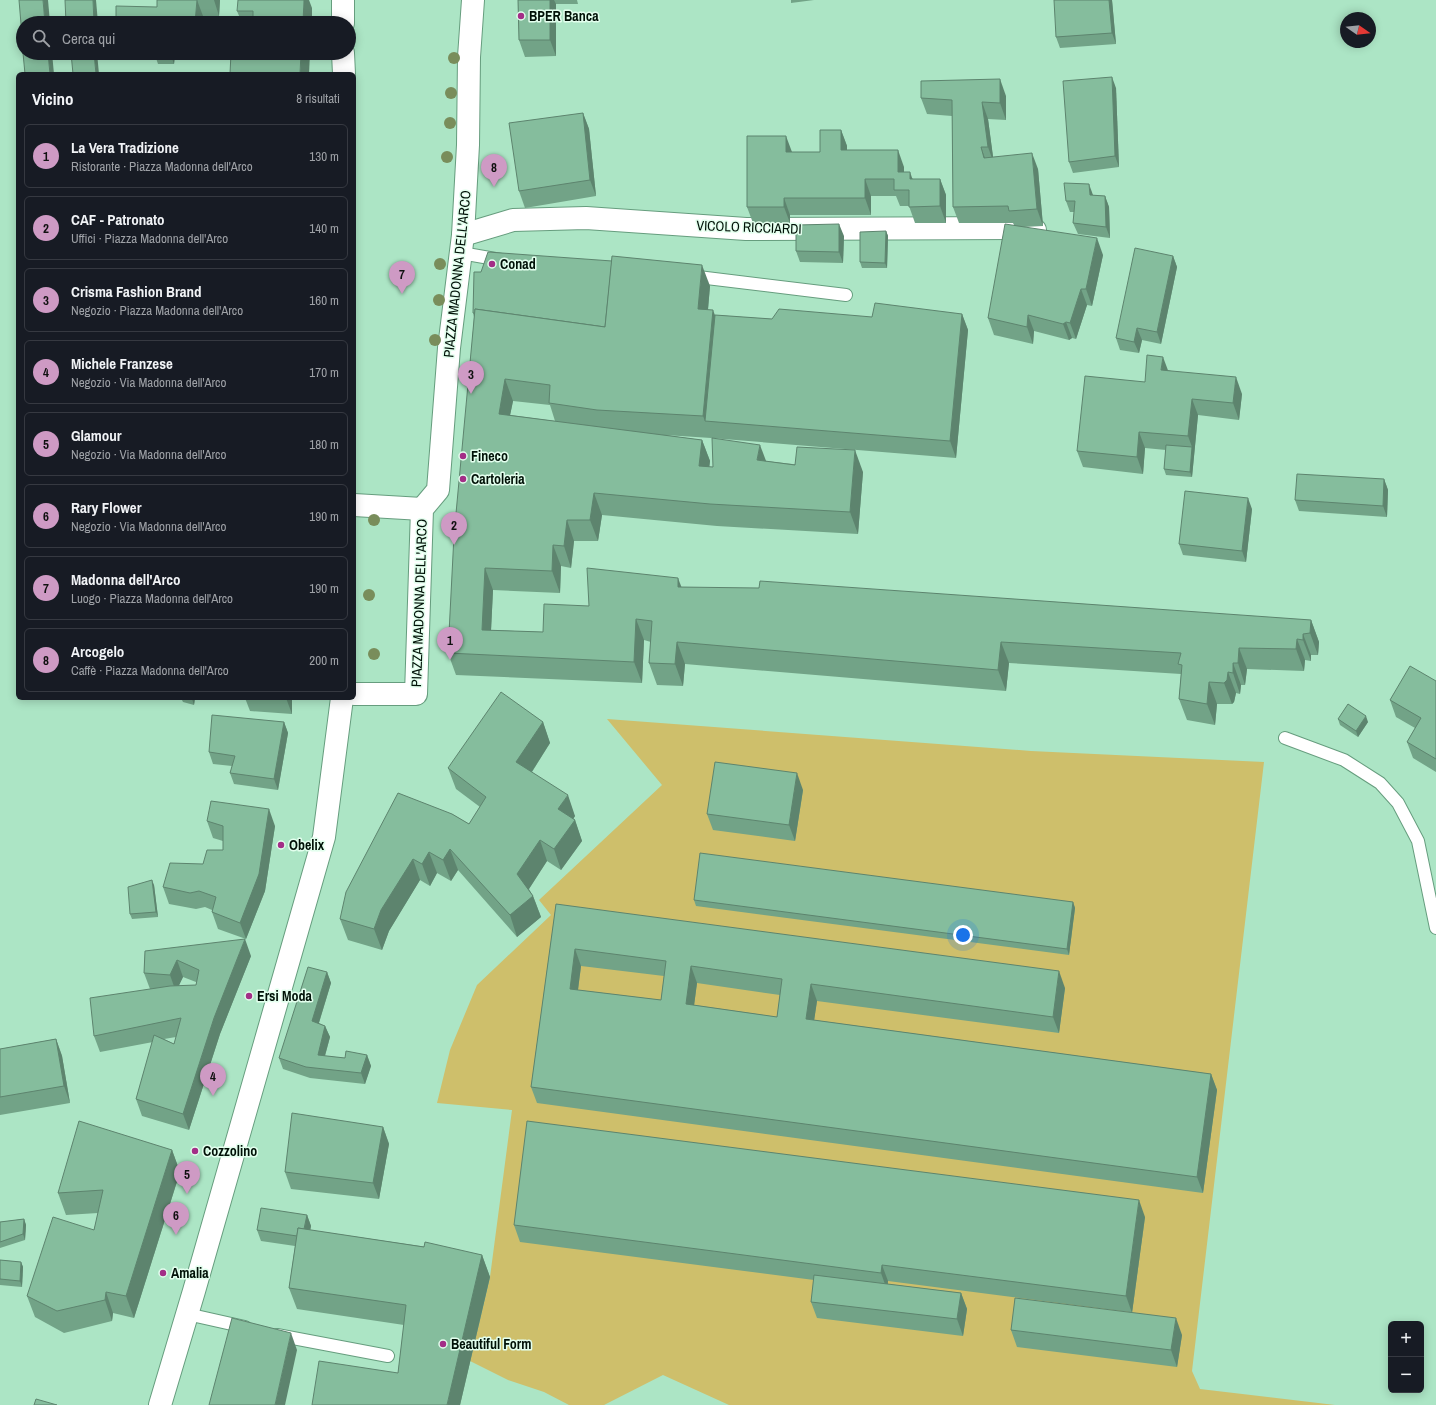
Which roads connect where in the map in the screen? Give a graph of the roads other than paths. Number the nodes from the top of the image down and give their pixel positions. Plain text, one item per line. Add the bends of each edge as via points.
1 (343, 0) edge
2 (473, 0) edge
3 (343, 16) edge
4 (344, 60) edge
5 (344, 72) edge
6 (1054, 234) edge
7 (462, 244) junction
8 (514, 260) edge
9 (680, 275) edge
10 (846, 295) dead end
11 (356, 505) edge
12 (422, 509) junction
13 (356, 694) edge
14 (342, 700) edge
15 (1285, 738) dead end
16 (1436, 928) edge
17 (187, 1314) junction
18 (388, 1356) dead end
19 (160, 1405) edge

1 - 3 street
2 - 7 street, PIAZZA MADONNA DELL'ARCO
4 - 5 street
6 - 7 street, VICOLO RICCIARDI via 1025,228 746,229 586,218 513,220
7 - 8 lane via 498,260
7 - 12 street, PIAZZA MADONNA DELL'ARCO via 449,348 438,490
9 - 10 lane
11 - 12 street
12 - 13 street, PIAZZA MADONNA DELL'ARCO via 416,694
14 - 17 street via 324,837
15 - 16 lane via 1344,760 1380,783 1398,803 1418,841
17 - 18 lane via 296,1339
17 - 19 street

